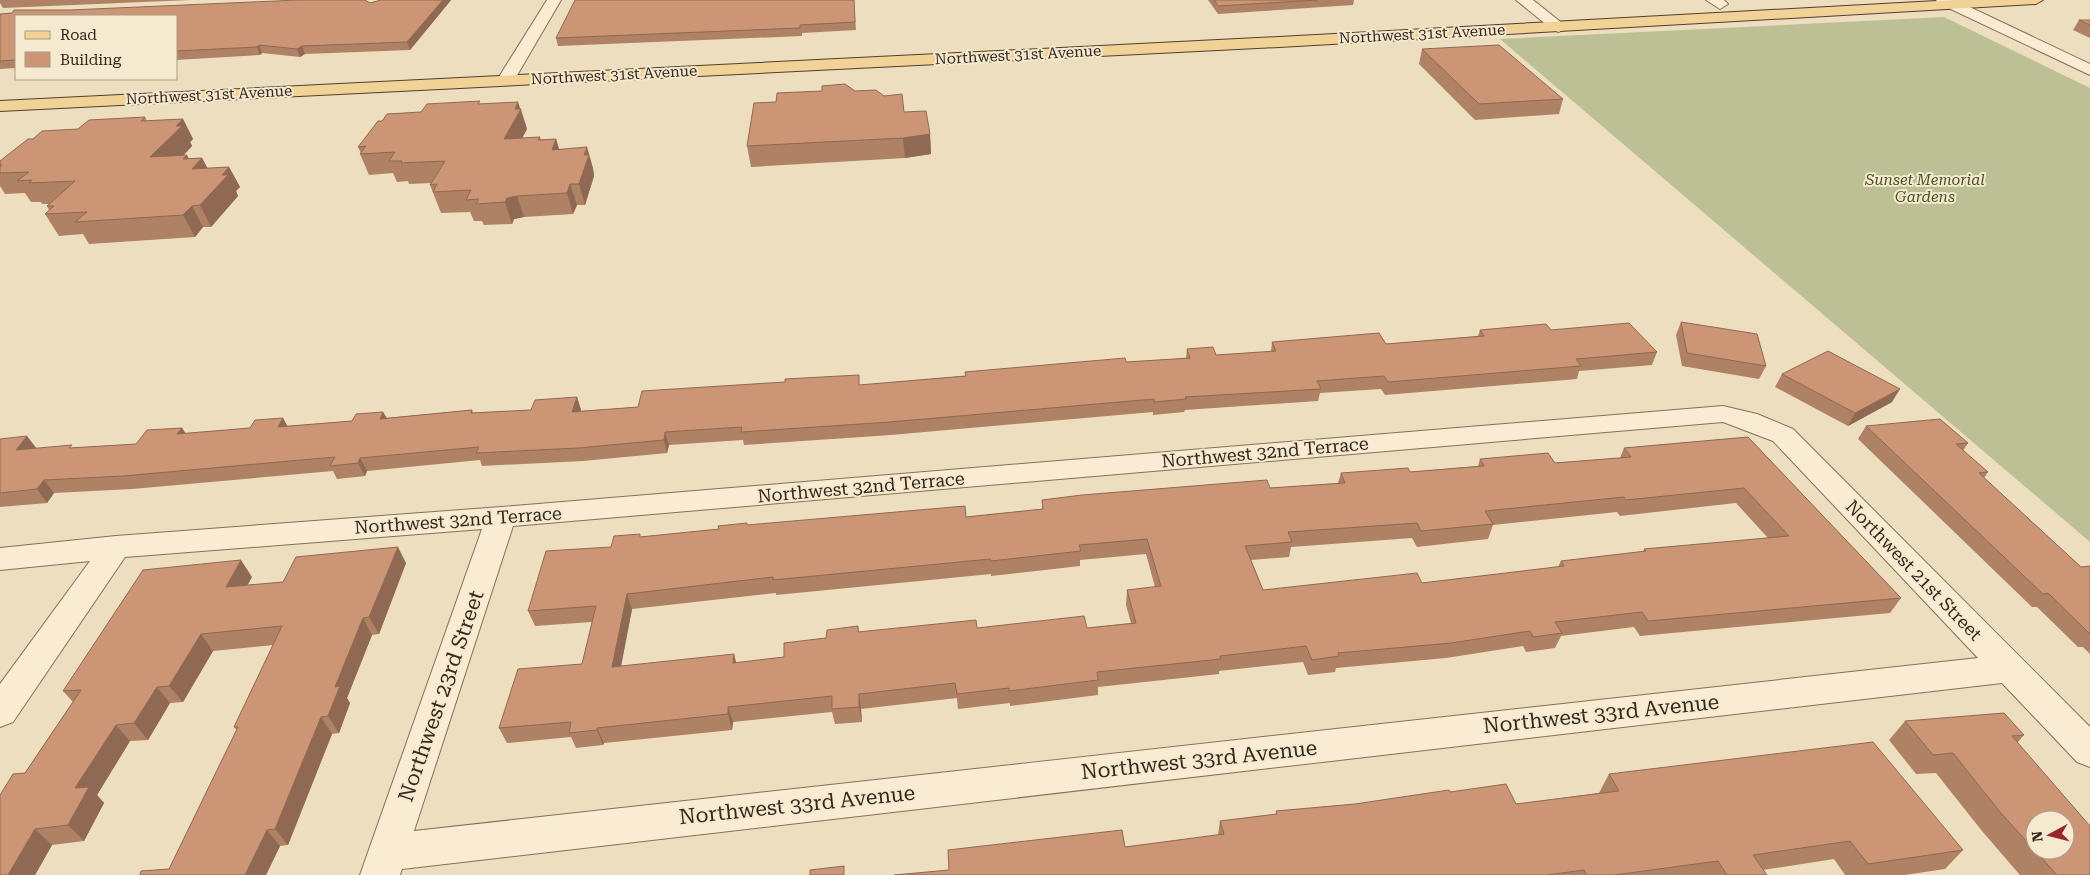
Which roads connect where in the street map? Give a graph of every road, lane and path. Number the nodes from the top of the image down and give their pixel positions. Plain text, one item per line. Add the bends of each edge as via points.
1 (554, 0) edge
2 (1523, 0) edge
3 (1783, 0) edge
4 (2036, 0) edge
5 (1716, 2) edge
6 (1948, 2) edge
7 (1542, 14) junction
8 (1559, 27) junction
9 (516, 64) junction
10 (2090, 70) edge
11 (506, 80) junction
12 (0, 89) edge
13 (0, 106) edge
14 (1723, 414) joint
15 (501, 517) junction
16 (116, 547) junction
17 (0, 559) edge
18 (2010, 668) junction
19 (0, 712) edge
20 (2090, 751) edge
21 (384, 863) edge

1 - 9 street
2 - 7 street
3 - 5 main road, Northwest 31st Avenue
4 - 6 main road, Northwest 31st Avenue
5 - 7 main road, Northwest 31st Avenue
6 - 8 main road, Northwest 31st Avenue
6 - 10 street
7 - 8 street
7 - 9 main road, Northwest 31st Avenue
8 - 11 main road, Northwest 31st Avenue
9 - 11 street
9 - 12 main road, Northwest 31st Avenue
11 - 13 main road, Northwest 31st Avenue
14 - 15 street, Northwest 32nd Terrace
14 - 18 street, Northwest 21st Street via 1783,435
15 - 16 street, Northwest 32nd Terrace
15 - 21 street, Northwest 23rd Street
16 - 17 street, Northwest 32nd Terrace
16 - 19 street
18 - 20 street, Northwest 21st Street
18 - 21 street, Northwest 33rd Avenue

